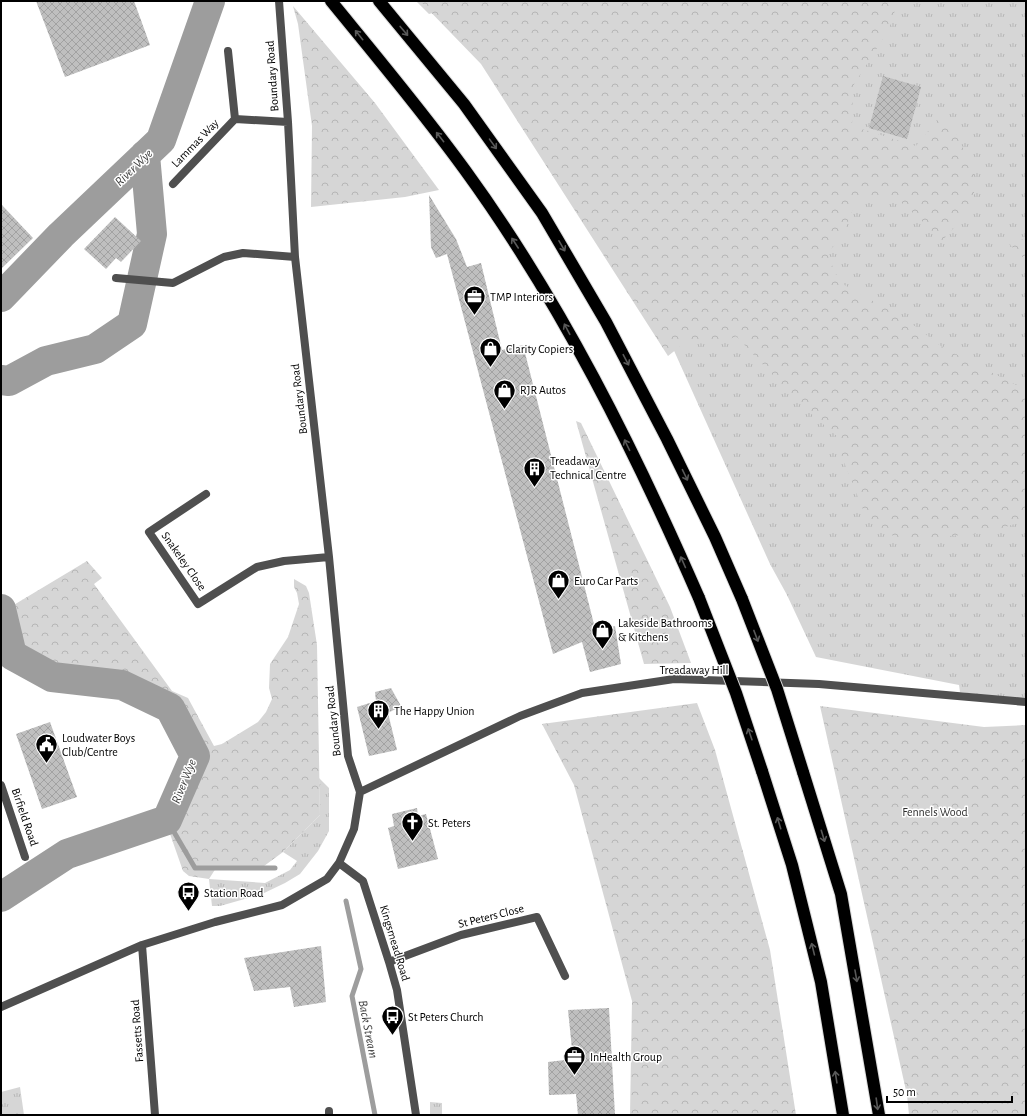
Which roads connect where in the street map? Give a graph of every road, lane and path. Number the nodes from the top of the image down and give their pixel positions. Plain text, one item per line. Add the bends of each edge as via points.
1 (279, 1) edge
2 (331, 1) edge
3 (379, 1) edge
4 (228, 51) dead end
5 (235, 119) junction
6 (288, 122) junction
7 (173, 184) dead end
8 (295, 257) junction
9 (116, 278) dead end
10 (206, 494) dead end
11 (329, 557) junction
12 (1026, 702) edge
13 (1, 785) edge
14 (360, 792) junction
15 (25, 857) dead end
16 (339, 864) junction
17 (142, 945) junction
18 (389, 962) junction
19 (565, 976) dead end
20 (1, 1007) edge
21 (155, 1115) edge
22 (416, 1115) edge
23 (843, 1115) edge
24 (879, 1115) edge

1 - 6 street, Boundary Road
23 -> 2 highway, bridge via 821,982 792,865 736,693 655,501 558,312 517,247 465,170
3 -> 24 highway, bridge via 464,104 542,213 606,322 715,536 777,689 841,894
4 - 5 street, Lammas Way
5 - 6 street, Lammas Way
5 - 7 street, Lammas Way
6 - 8 street, Boundary Road
8 - 9 street via 243,253 224,257 173,283
8 - 11 street, Boundary Road
10 - 11 street, Snakeley Close via 149,532 198,604 257,567 284,561
11 - 14 street, Boundary Road via 348,756
12 - 14 street, Treadaway Hill via 819,684 666,680 582,693 520,716
13 - 15 street, Birfield Road
14 - 16 street via 354,829
16 - 17 street via 328,879 282,905 215,922
16 - 18 street, Kingsmead Road via 362,881
17 - 20 street
17 - 21 street, Fassetts Road
18 - 19 street, St Peters Close via 461,935 537,917
18 - 22 street, Kingsmead Road via 397,990

